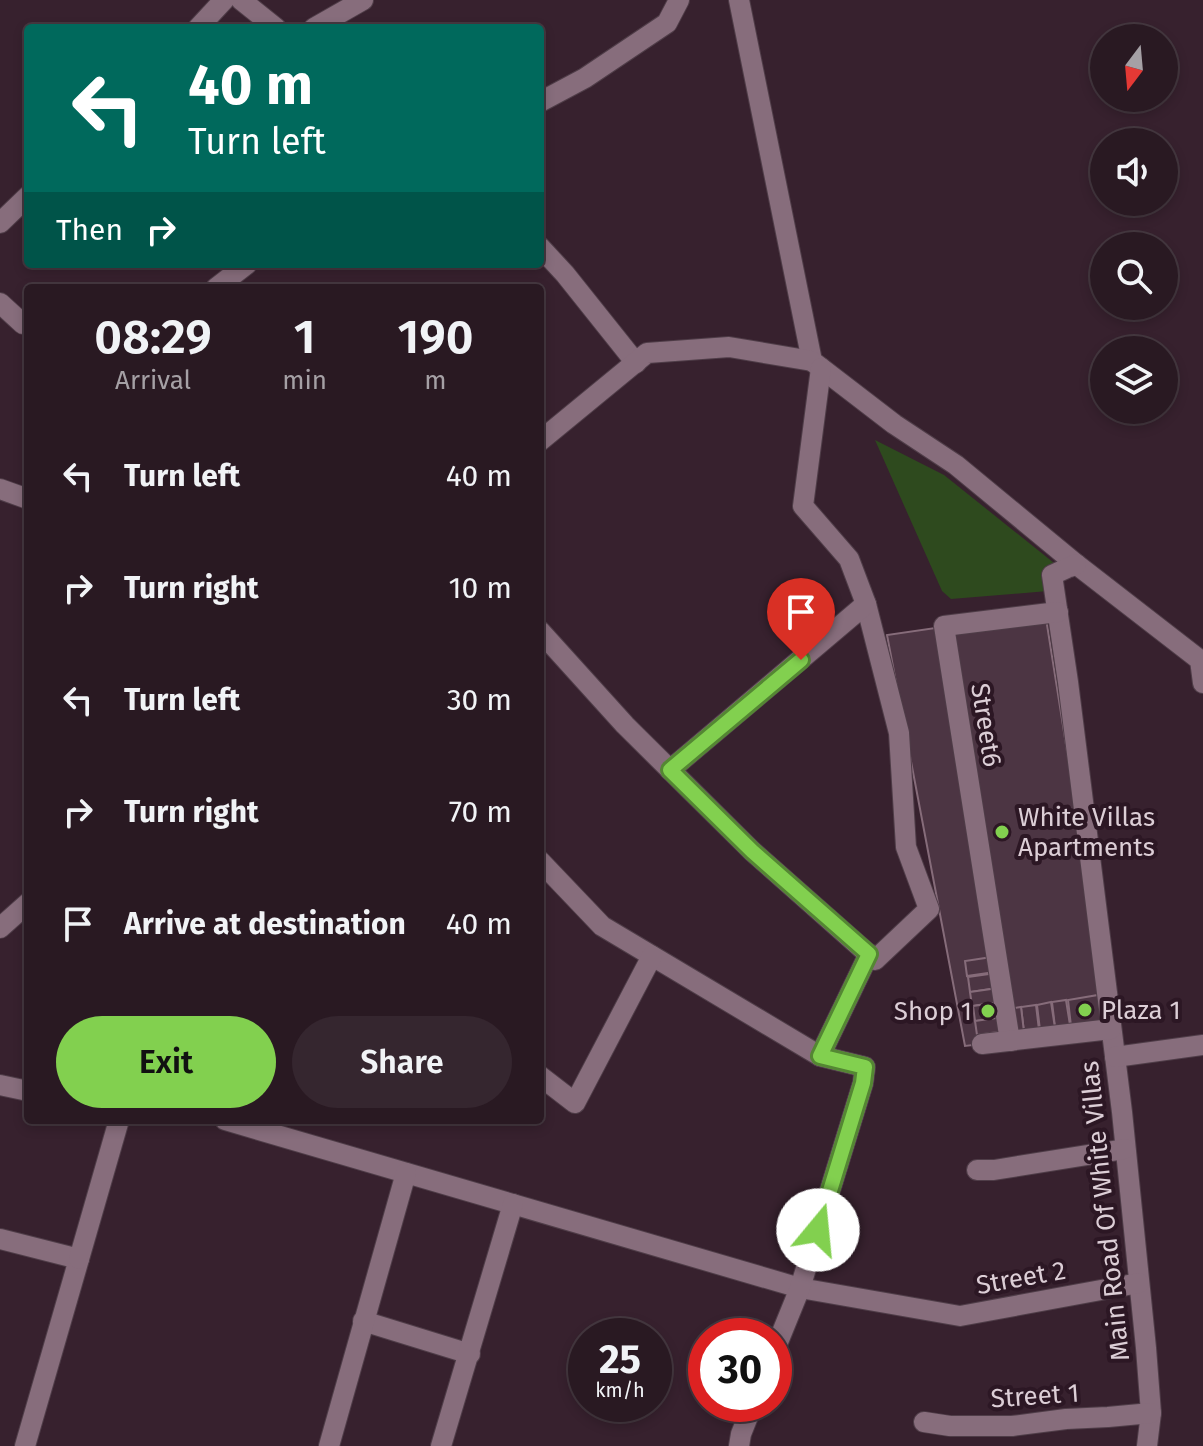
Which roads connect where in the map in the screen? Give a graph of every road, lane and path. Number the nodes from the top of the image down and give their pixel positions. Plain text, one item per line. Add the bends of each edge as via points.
1 (224, 0) edge
2 (241, 0) edge
3 (363, 0) edge
4 (679, 0) edge
5 (739, 0) edge
6 (202, 24) edge
7 (271, 24) edge
8 (321, 24) edge
9 (544, 100) edge
10 (15, 201) edge
11 (0, 223) edge
12 (544, 251) edge
13 (242, 268) edge
14 (221, 284) edge
15 (0, 303) edge
16 (23, 324) dead end
17 (636, 363) junction
18 (816, 365) junction
19 (544, 438) edge
20 (0, 489) edge
21 (24, 498) edge
22 (1073, 565) junction
23 (866, 604) junction
24 (1058, 612) junction
25 (544, 635) edge
26 (1202, 660) edge
27 (1203, 683) edge
28 (670, 770) junction
29 (544, 865) edge
30 (24, 907) edge
31 (0, 928) edge
32 (869, 954) junction
33 (652, 956) junction
34 (1111, 1029) junction
35 (1010, 1041) junction
36 (982, 1044) dead end
37 (1203, 1045) edge
38 (820, 1056) junction
39 (1115, 1057) junction
40 (544, 1079) edge
41 (0, 1085) edge
42 (24, 1090) edge
43 (118, 1124) edge
44 (239, 1124) edge
45 (1125, 1149) junction
46 (977, 1170) dead end
47 (406, 1173) junction
48 (513, 1204) junction
49 (0, 1239) edge
50 (79, 1259) junction
51 (1139, 1283) junction
52 (800, 1288) junction
53 (788, 1318) edge
54 (363, 1321) junction
55 (470, 1354) junction
56 (1151, 1413) junction
57 (746, 1422) edge
58 (924, 1422) dead end
59 (25, 1446) edge
60 (329, 1446) edge
61 (441, 1446) edge
62 (739, 1446) edge
63 (1147, 1446) edge

1 - 6 street
2 - 7 street
3 - 8 street
4 - 9 street via 667,23
5 - 18 street
10 - 11 street
12 - 17 street
13 - 14 street
15 - 16 street
17 - 18 street via 647,353 729,347
17 - 19 street
18 - 22 street via 956,465
18 - 23 street via 803,506 849,559
20 - 21 street
22 - 24 street, Main Road Of White Villas via 1052,575
22 - 26 street
23 - 28 street
23 - 32 street via 899,733 906,847 929,909 875,960
24 - 34 street, Main Road Of White Villas
24 - 35 street, Street6 via 944,626
25 - 28 street
26 - 27 street
28 - 32 street
29 - 33 street via 602,926
30 - 31 street
32 - 38 street
33 - 38 street
33 - 40 street via 575,1103
34 - 35 street
34 - 39 street, Main Road Of White Villas
35 - 36 street
37 - 39 street
38 - 52 street via 865,1067
39 - 45 street, Main Road Of White Villas
41 - 42 street
43 - 50 street
44 - 47 street
45 - 46 street
45 - 51 street, Main Road Of White Villas
47 - 48 street
47 - 54 street
48 - 52 street
48 - 55 street
49 - 50 street
50 - 59 street
51 - 52 street, Street 2 via 960,1316
51 - 56 street, Main Road Of White Villas
52 - 53 street
54 - 55 street
54 - 60 street
55 - 61 street
56 - 58 street, Street 1 via 1012,1426
56 - 63 street, Main Road Of White Villas
57 - 62 street

